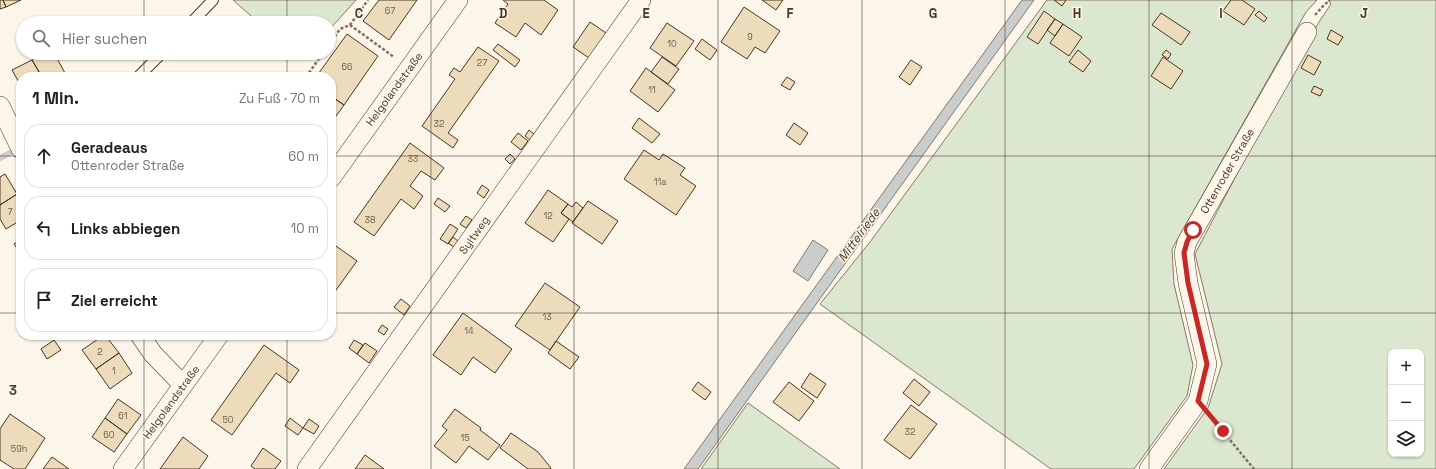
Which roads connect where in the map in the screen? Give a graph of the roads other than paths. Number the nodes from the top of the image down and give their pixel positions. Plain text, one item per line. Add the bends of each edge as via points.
1 (214, 0) edge
2 (458, 0) edge
3 (641, 0) edge
4 (198, 16) edge
5 (1307, 32) dead end
6 (155, 60) edge
7 (143, 72) edge
8 (0, 106) edge
9 (16, 138) edge
10 (336, 171) edge
11 (143, 340) edge
12 (214, 340) edge
13 (183, 385) junction
14 (122, 469) edge
15 (307, 469) edge
16 (1149, 469) edge

1 - 4 lane
2 - 10 street, Helgolandstraße
3 - 15 street, Syltweg
5 - 16 street, Ottenroder Straße via 1187,242 1184,253 1188,283 1207,364 1198,401
6 - 7 lane
8 - 9 street
11 - 13 street via 153,354
12 - 13 street, Helgolandstraße
13 - 14 street, Helgolandstraße

